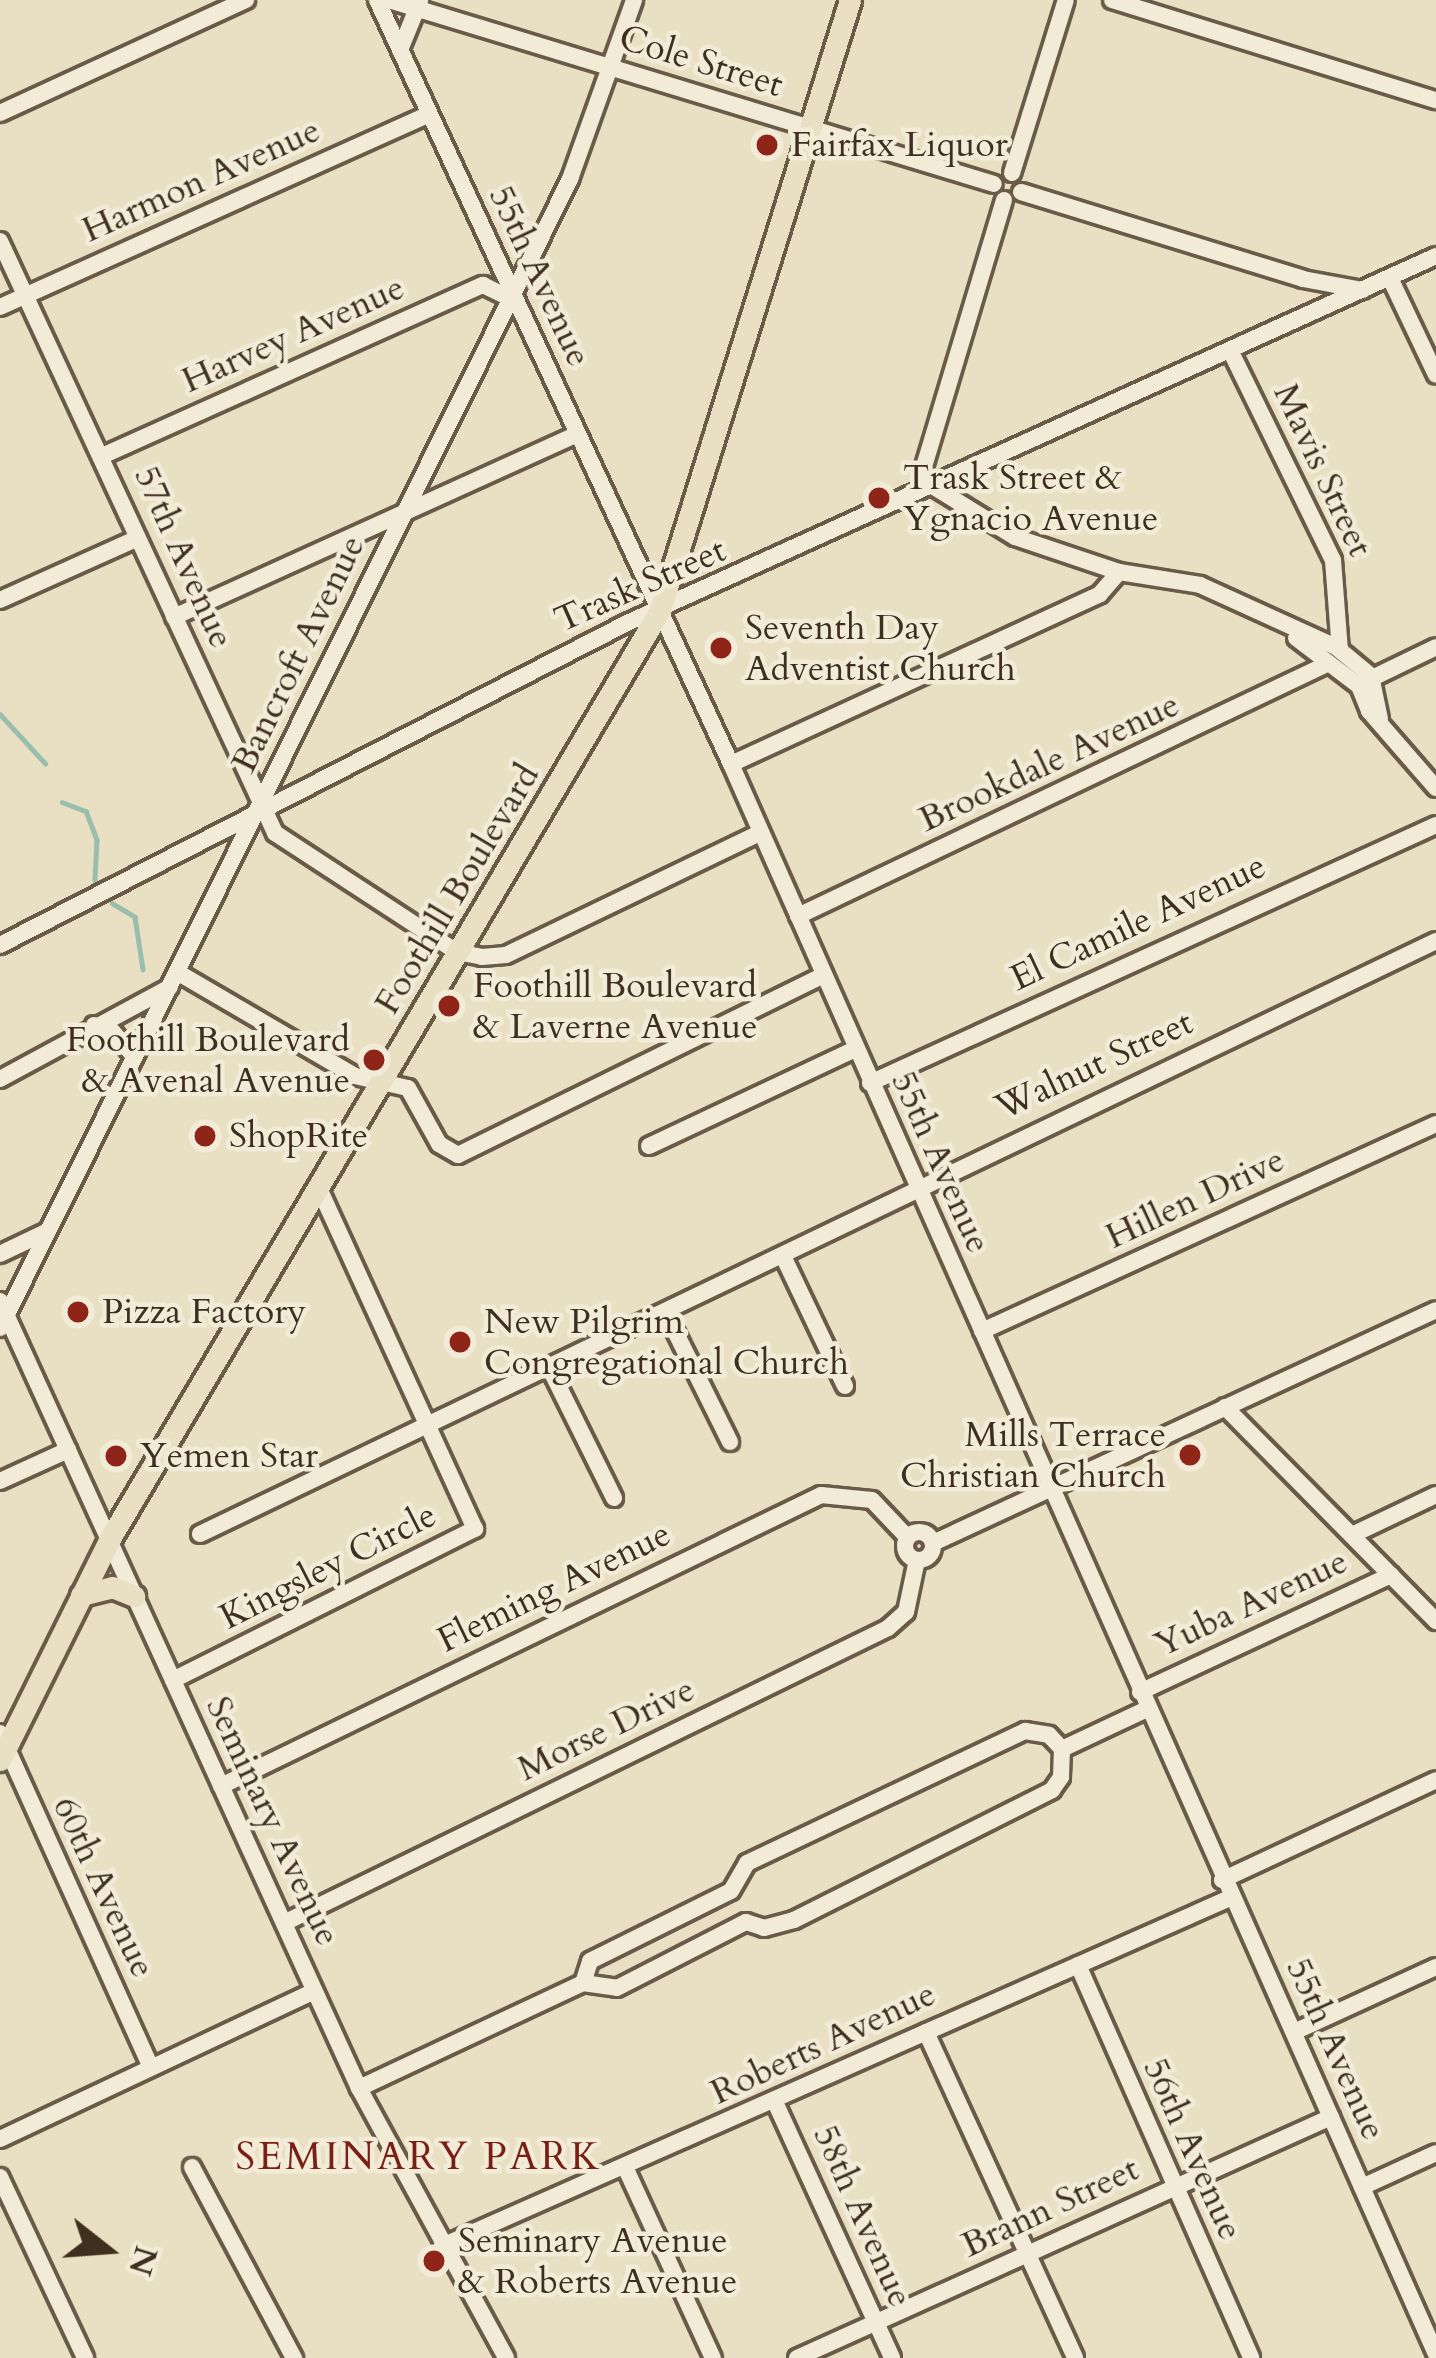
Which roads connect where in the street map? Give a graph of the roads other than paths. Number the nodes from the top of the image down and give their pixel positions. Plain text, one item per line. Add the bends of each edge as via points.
1 (246, 0) edge
2 (377, 0) edge
3 (389, 0) edge
4 (634, 0) edge
5 (850, 0) edge
6 (1066, 0) edge
7 (1112, 0) edge
8 (419, 5) edge
9 (400, 50) junction
10 (612, 69) junction
11 (1436, 100) edge
12 (0, 113) edge
13 (429, 114) junction
14 (810, 128) junction
15 (1006, 192) junction
16 (0, 241) edge
17 (1436, 256) edge
18 (1390, 278) junction
19 (1318, 283) junction
20 (1363, 290) junction
21 (25, 295) junction
22 (510, 298) junction
23 (0, 307) edge
24 (1321, 310) junction
25 (1230, 350) junction
26 (1436, 375) edge
27 (575, 435) junction
28 (102, 456) junction
29 (934, 487) junction
30 (408, 507) junction
31 (138, 538) junction
32 (1119, 572) junction
33 (0, 600) edge
34 (660, 610) junction
35 (174, 617) junction
36 (1436, 646) edge
37 (1331, 655) junction
38 (1365, 681) junction
39 (731, 764) junction
40 (1436, 788) edge
41 (260, 805) junction
42 (1429, 826) edge
43 (760, 833) junction
44 (798, 916) junction
45 (1436, 941) edge
46 (0, 945) edge
47 (458, 952) junction
48 (824, 975) junction
49 (174, 980) junction
50 (94, 1025) junction
51 (855, 1049) junction
52 (135, 1057) junction
53 (0, 1079) edge
54 (869, 1083) junction
55 (381, 1084) junction
56 (1436, 1124) edge
57 (649, 1146) dead end
58 (319, 1188) junction
59 (914, 1189) junction
60 (51, 1228) junction
61 (0, 1254) edge
62 (783, 1256) junction
63 (1436, 1310) edge
64 (666, 1313) junction
65 (2, 1315) edge
66 (982, 1331) junction
67 (550, 1369) junction
68 (845, 1386) dead end
69 (1225, 1407) junction
70 (432, 1423) junction
71 (730, 1442) dead end
72 (68, 1450) junction
73 (0, 1481) edge
74 (1052, 1488) junction
75 (1436, 1495) edge
76 (614, 1498) dead end
77 (200, 1534) dead end
78 (1352, 1535) junction
79 (908, 1538) junction
80 (109, 1540) junction
81 (933, 1543) junction
82 (917, 1560) junction
83 (1391, 1575) junction
84 (81, 1595) junction
85 (134, 1596) junction
86 (1436, 1621) edge
87 (172, 1680) junction
88 (1143, 1700) junction
89 (2, 1747) edge
90 (1062, 1748) junction
91 (1436, 1780) edge
92 (221, 1786) junction
93 (1226, 1889) junction
94 (731, 1891) junction
95 (746, 1922) junction
96 (284, 1923) junction
97 (655, 1928) junction
98 (670, 1959) junction
99 (1078, 1965) junction
100 (1436, 1966) edge
101 (583, 1983) junction
102 (314, 1991) junction
103 (926, 2032) junction
104 (1294, 2032) junction
105 (151, 2068) junction
106 (359, 2089) junction
107 (775, 2102) junction
108 (1331, 2117) junction
109 (0, 2139) edge
110 (1436, 2152) edge
111 (192, 2167) dead end
112 (626, 2169) junction
113 (0, 2177) edge
114 (1172, 2187) junction
115 (1362, 2187) junction
116 (442, 2246) junction
117 (1029, 2254) junction
118 (876, 2323) junction
119 (1436, 2354) edge
120 (85, 2358) edge
121 (295, 2358) edge
122 (506, 2358) edge
123 (713, 2358) edge
124 (796, 2358) edge
125 (892, 2358) edge
126 (1075, 2358) edge
127 (1251, 2358) edge

1 - 12 street
2 - 9 street, 55th Avenue
3 - 8 street, Cole Street
4 - 10 street, Bancroft Avenue
5 - 14 main road, Foothill Boulevard
6 - 15 street
7 - 11 street
8 - 9 street
8 - 10 street, Cole Street
9 - 13 street, 55th Avenue
10 - 14 street, Cole Street
10 - 22 street, Bancroft Avenue
13 - 21 street, Harmon Avenue
13 - 22 street, 55th Avenue
14 - 15 street, Cole Street
14 - 34 main road, Foothill Boulevard
15 - 19 street, Cole Street
15 - 29 street via 923,470
16 - 21 street, 57th Avenue
17 - 18 street, Trask Street
18 - 20 street, Trask Street
18 - 26 street
19 - 20 street
19 - 24 street
20 - 24 street, Trask Street
21 - 23 street, Harmon Avenue
21 - 28 street, 57th Avenue
22 - 27 street, 55th Avenue
22 - 28 street, Harvey Avenue via 483,285
22 - 30 street, Bancroft Avenue
24 - 25 street, Trask Street
25 - 29 street, Trask Street
25 - 37 street, Mavis Street via 1333,560 1341,622
27 - 30 street
27 - 34 street, 55th Avenue
28 - 31 street, 57th Avenue
29 - 32 street via 1016,537
29 - 34 street, Trask Street
30 - 35 street
30 - 41 street, Bancroft Avenue
31 - 33 street
31 - 35 street, 57th Avenue
32 - 37 street via 1200,585
32 - 39 street via 1100,594
34 - 39 street, 55th Avenue
34 - 41 street, Trask Street
34 - 47 main road, Foothill Boulevard
35 - 41 street, 57th Avenue
36 - 38 street
37 - 38 street
37 - 44 street, Brookdale Avenue
38 - 40 street via 1380,718
39 - 43 street, 55th Avenue
41 - 46 street, Trask Street
41 - 47 street, 57th Avenue via 275,833
41 - 49 street, Bancroft Avenue
42 - 54 street, El Camile Avenue
43 - 44 street, 55th Avenue
43 - 47 street via 506,955
44 - 48 street, 55th Avenue
45 - 59 street, Walnut Street
47 - 55 main road, Foothill Boulevard
48 - 51 street, 55th Avenue
48 - 55 street via 458,1155 439,1144 408,1088
49 - 50 street
49 - 52 street, Bancroft Avenue
49 - 55 street
50 - 52 street via 113,1032
50 - 53 street
51 - 54 street, 55th Avenue
51 - 57 street
52 - 60 street, Bancroft Avenue
54 - 59 street, 55th Avenue
55 - 58 main road, Foothill Boulevard
56 - 66 street, Hillen Drive
58 - 70 street
58 - 80 main road, Foothill Boulevard
59 - 62 street, Walnut Street
59 - 66 street, 55th Avenue
60 - 61 street via 26,1248
60 - 65 street, Bancroft Avenue
62 - 64 street, Walnut Street
62 - 68 street
63 - 69 street
64 - 67 street, Walnut Street
64 - 71 street
65 - 72 street, Seminary Avenue
66 - 74 street, 55th Avenue
67 - 70 street, Walnut Street
67 - 76 street
69 - 74 street
69 - 78 street
70 - 77 street, Walnut Street
70 - 87 street, Kingsley Circle via 475,1529
72 - 73 street
72 - 80 street, Seminary Avenue
74 - 81 street
74 - 88 street, 55th Avenue
75 - 78 street, Yuba Avenue
78 - 83 street
79 - 81 street via 920,1532
79 - 82 street via 907,1552
79 - 92 street, Fleming Avenue via 872,1500 821,1495
80 - 84 main road, Foothill Boulevard
80 - 85 street, Seminary Avenue
81 - 82 street
82 - 96 street, Morse Drive via 906,1612 888,1628
83 - 86 street
83 - 88 street, Yuba Avenue
84 - 85 main road via 112,1586
84 - 89 main road, Foothill Boulevard
85 - 87 street, Seminary Avenue
87 - 92 street, Seminary Avenue
88 - 90 street, Yuba Avenue
88 - 93 street, 55th Avenue
89 - 105 street, 60th Avenue
90 - 94 street via 1025,1731 747,1863
90 - 95 street via 1052,1790 794,1920 764,1928
91 - 93 street, Roberts Avenue
92 - 96 street, Seminary Avenue
93 - 99 street, Roberts Avenue
93 - 104 street, 55th Avenue
94 - 95 street
94 - 97 street
95 - 98 street
96 - 102 street, Seminary Avenue
97 - 98 street
97 - 101 street via 590,1960
98 - 101 street via 616,1988
99 - 103 street, Roberts Avenue
99 - 114 street, 56th Avenue
100 - 104 street
101 - 106 street
102 - 105 street
102 - 106 street, Seminary Avenue
103 - 107 street, Roberts Avenue
103 - 117 street
104 - 108 street, 55th Avenue
105 - 109 street
106 - 116 street, Seminary Avenue
107 - 112 street, Roberts Avenue
107 - 118 street, 58th Avenue
108 - 114 street, Brann Street
108 - 115 street, 55th Avenue
110 - 115 street
111 - 121 street
112 - 116 street, Roberts Avenue
112 - 123 street
113 - 120 street
114 - 117 street, Brann Street
114 - 127 street, 56th Avenue
115 - 119 street, 55th Avenue
116 - 122 street, Seminary Avenue
117 - 118 street, Brann Street
117 - 126 street
118 - 124 street, Brann Street
118 - 125 street, 58th Avenue

